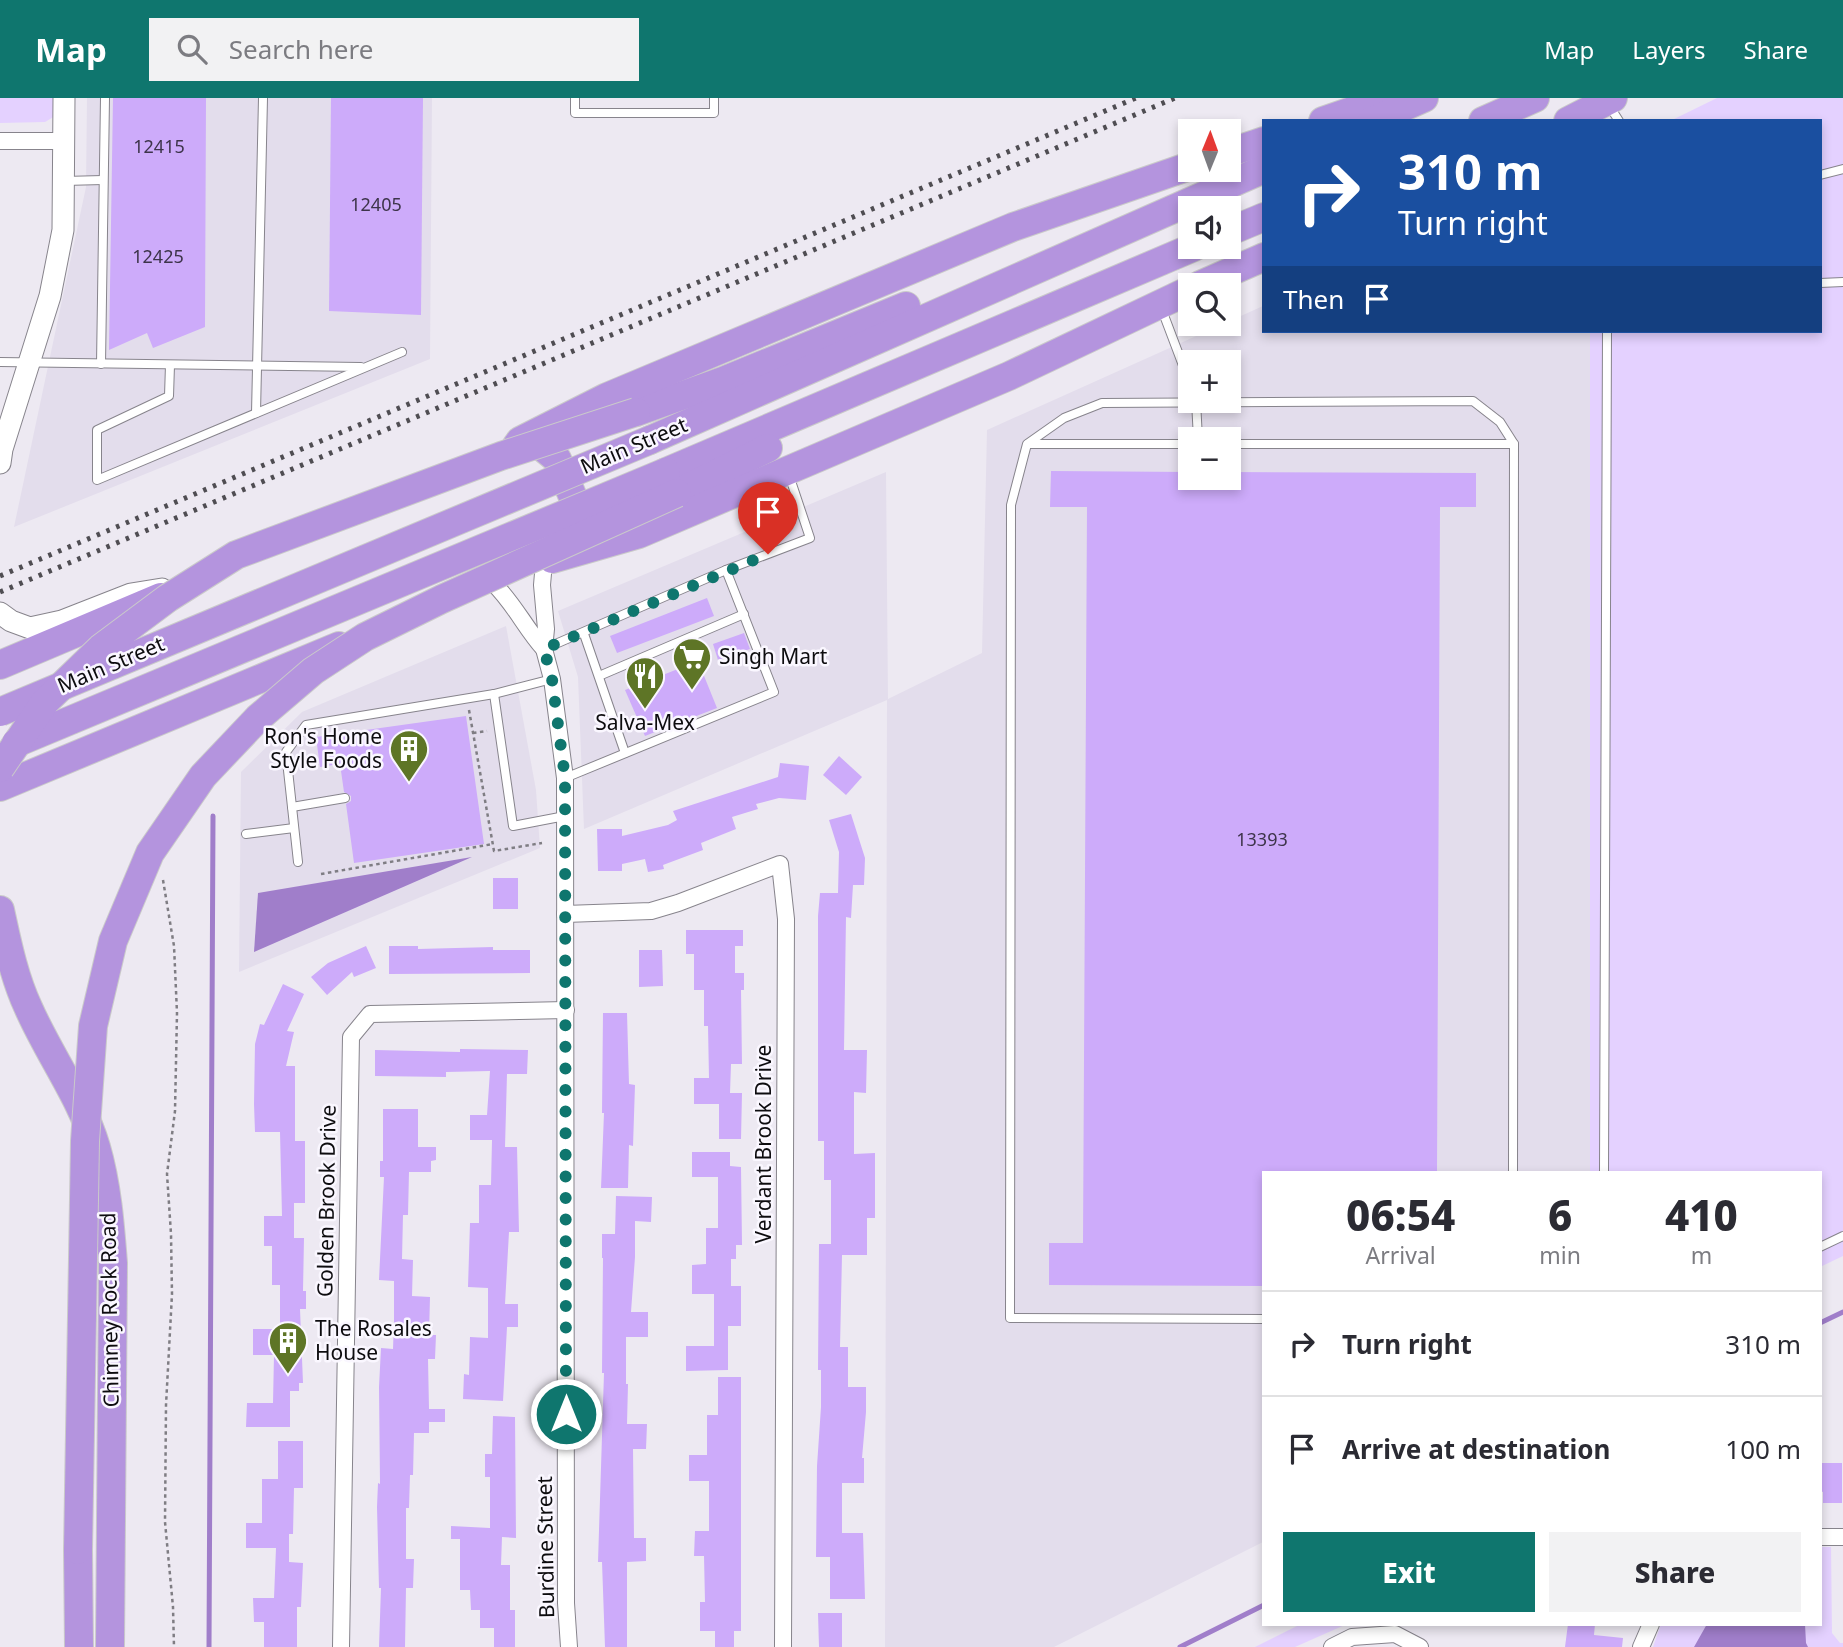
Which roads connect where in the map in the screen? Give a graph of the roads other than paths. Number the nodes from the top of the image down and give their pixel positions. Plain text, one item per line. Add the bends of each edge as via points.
1 (64, 98) edge
2 (105, 98) edge
3 (262, 98) edge
4 (575, 98) edge
5 (714, 98) edge
6 (1389, 98) edge
7 (1424, 98) edge
8 (1535, 98) edge
9 (1613, 107) edge
10 (1329, 119) edge
11 (1377, 119) edge
12 (1488, 119) edge
13 (1574, 119) edge
14 (0, 141) edge
15 (64, 141) junction
16 (1262, 142) edge
17 (1241, 149) edge
18 (1843, 169) edge
19 (1178, 170) edge
20 (1262, 170) edge
21 (1822, 174) edge
22 (103, 180) junction
23 (64, 181) junction
24 (1227, 185) junction
25 (1262, 218) edge
26 (1241, 227) edge
27 (1178, 254) edge
28 (1262, 258) edge
29 (1227, 273) edge
30 (1843, 282) edge
31 (1822, 283) edge
32 (1178, 296) edge
33 (1160, 304) junction
34 (1607, 333) edge
35 (402, 352) dead end
36 (1178, 352) edge
37 (0, 362) edge
38 (29, 363) junction
39 (102, 364) junction
40 (170, 365) junction
41 (257, 366) junction
42 (367, 367) junction
43 (1178, 402) edge
44 (1241, 402) edge
45 (256, 413) junction
46 (1027, 444) junction
47 (1178, 444) edge
48 (1241, 444) edge
49 (1514, 444) junction
50 (507, 447) junction
51 (0, 463) edge
52 (788, 470) junction
53 (672, 482) junction
54 (548, 561) junction
55 (726, 570) junction
56 (493, 583) junction
57 (188, 585) junction
58 (0, 613) edge
59 (744, 614) junction
60 (109, 619) junction
61 (584, 634) junction
62 (544, 649) junction
63 (0, 665) edge
64 (599, 676) junction
65 (552, 679) junction
66 (494, 694) junction
67 (0, 712) edge
68 (148, 725) junction
69 (0, 750) edge
70 (625, 753) junction
71 (0, 768) edge
72 (565, 778) junction
73 (0, 787) edge
74 (345, 798) dead end
75 (292, 807) junction
76 (565, 816) junction
77 (294, 828) junction
78 (246, 834) dead end
79 (298, 863) dead end
80 (0, 910) edge
81 (565, 914) junction
82 (0, 988) edge
83 (28, 1006) junction
84 (566, 1010) junction
85 (1513, 1171) edge
86 (1604, 1171) edge
87 (1843, 1236) edge
88 (1822, 1246) edge
89 (1262, 1319) edge
90 (1822, 1537) edge
91 (1843, 1537) edge
92 (1650, 1626) edge
93 (79, 1647) edge
94 (110, 1647) edge
95 (341, 1647) edge
96 (569, 1647) edge
97 (783, 1647) edge
98 (1332, 1647) edge
99 (1420, 1647) edge
100 (1642, 1647) edge

1 - 15 main road
2 - 22 lane
3 - 41 lane
4 - 5 lane via 575,113 714,113
6 - 10 highway
7 - 11 highway
8 - 12 highway
9 - 13 highway
14 - 15 street
15 - 23 main road
16 - 17 highway
18 - 21 lane
19 - 50 highway via 1013,226 607,397
20 - 24 highway, Main Street
22 - 23 lane
22 - 39 lane
23 - 38 main road via 63,230 50,296
24 - 67 highway, Main Street, bridge via 650,440
24 - 71 highway, bridge via 1198,183 723,381 501,456 236,555 167,598 102,648 45,702
25 - 26 highway
27 - 53 highway, Main Street
28 - 29 highway
30 - 31 lane
32 - 33 highway
33 - 36 lane
33 - 52 highway via 1009,376
34 - 86 lane
35 - 42 lane
37 - 38 lane
38 - 39 lane
38 - 51 main road
39 - 40 lane
40 - 41 lane
40 - 45 lane via 169,396 97,430 97,480
41 - 42 lane
41 - 45 lane
42 - 45 lane
43 - 46 lane via 1102,403 1064,418
44 - 49 lane via 1473,401 1500,422
46 - 47 lane
46 - 89 lane via 1011,505 1010,1318
48 - 49 lane
49 - 85 lane
50 - 54 highway via 541,446 557,459 580,514 580,531 572,546
50 - 57 highway
52 - 54 highway via 639,534
52 - 55 lane via 810,538
53 - 69 highway, Main Street, bridge
53 - 93 highway, bridge via 365,637 313,671 258,718 202,776 150,853 113,941 93,1026 85,1142
54 - 56 highway
54 - 62 street, Burdine Street via 542,585 547,629
55 - 59 lane
55 - 61 lane
56 - 62 street, Burdine Street
56 - 68 highway
57 - 58 main road via 131,594 62,621 30,628
57 - 60 highway
59 - 64 lane
59 - 70 lane via 774,692
60 - 63 highway
60 - 68 highway via 93,645 94,686 103,701 127,718
61 - 62 lane
61 - 64 lane
62 - 65 street, Burdine Street
64 - 70 lane
65 - 66 lane
65 - 72 street, Burdine Street
66 - 75 lane via 306,724 286,752
66 - 76 lane via 513,826
68 - 73 highway
70 - 72 lane
72 - 76 street, Burdine Street
74 - 75 lane
75 - 77 lane
76 - 81 street, Burdine Street
77 - 78 lane
77 - 79 lane
80 - 83 highway, Chimney Rock Road
81 - 84 street, Burdine Street
81 - 97 street, Verdant Brook Drive via 651,911 780,864 786,919
82 - 83 highway
83 - 94 highway, Chimney Rock Road via 96,1146 109,1205 113,1263
84 - 95 street, Golden Brook Drive via 370,1014 351,1037
84 - 96 street, Burdine Street
87 - 88 lane
90 - 91 street
92 - 100 street
98 - 99 street via 1352,1637 1395,1634

